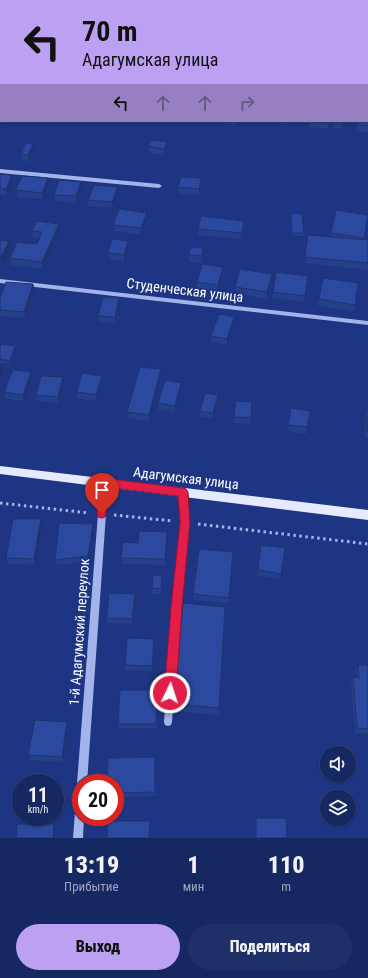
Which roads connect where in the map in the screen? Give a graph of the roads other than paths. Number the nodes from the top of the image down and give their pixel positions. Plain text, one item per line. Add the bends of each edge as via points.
1 (0, 171) edge
2 (159, 186) dead end
3 (0, 281) edge
4 (368, 323) edge
5 (0, 470) edge
6 (102, 482) junction
7 (183, 492) junction
8 (368, 515) edge
9 (168, 722) dead end
10 (83, 774) edge
11 (79, 826) edge
12 (78, 838) edge

1 - 2 street
3 - 4 street, Студенческая улица
5 - 6 main road, Адагумская улица
6 - 7 main road, Адагумская улица
6 - 10 street, 1-й Адагумский переулок via 102,514
7 - 8 main road, Адагумская улица
7 - 9 street via 185,522
11 - 12 street

